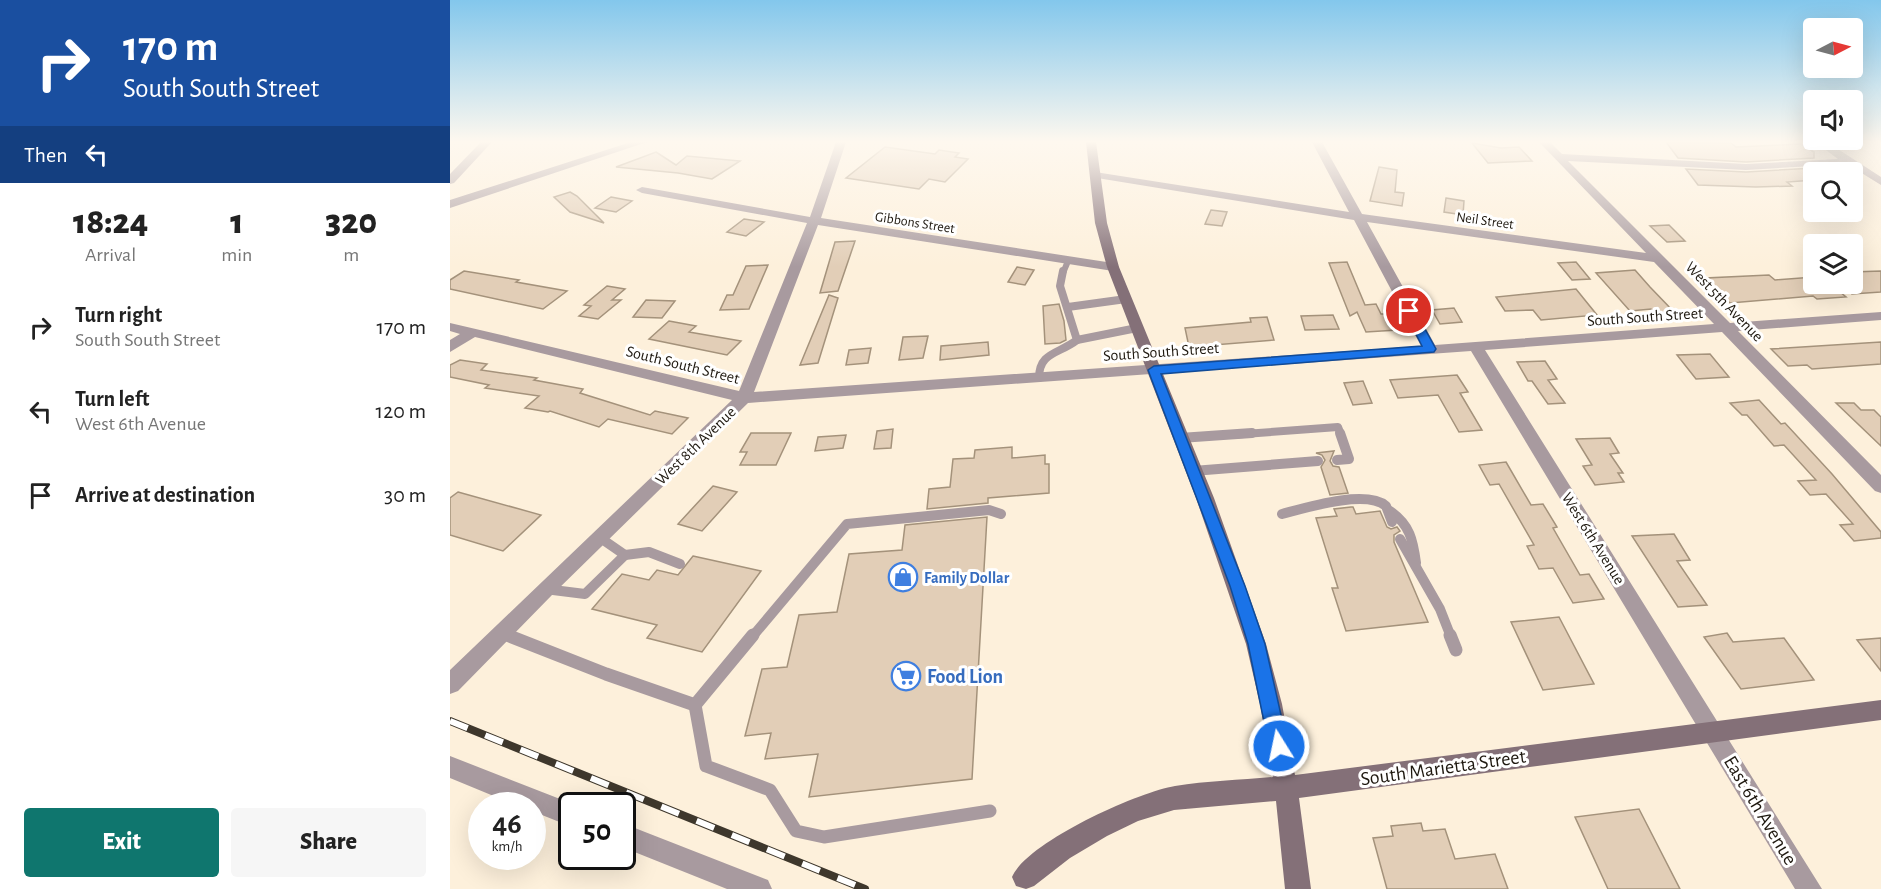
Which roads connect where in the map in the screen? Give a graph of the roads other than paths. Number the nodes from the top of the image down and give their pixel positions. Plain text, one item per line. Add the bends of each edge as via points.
1 (514, 183) edge
2 (827, 183) edge
3 (1096, 183) edge
4 (1147, 183) edge
5 (1339, 183) edge
6 (1585, 183) edge
7 (642, 190) dead end
8 (450, 204) edge
9 (1358, 218) junction
10 (814, 220) junction
11 (1658, 259) junction
12 (1068, 261) junction
13 (1113, 267) junction
14 (1126, 299) junction
15 (1068, 307) junction
16 (1881, 316) edge
17 (450, 327) edge
18 (1137, 328) junction
19 (1726, 328) junction
20 (473, 332) junction
21 (1077, 340) junction
22 (1475, 346) junction
23 (450, 347) edge
24 (1430, 349) junction
25 (1154, 370) junction
26 (1039, 378) junction
27 (744, 398) junction
28 (1180, 438) junction
29 (1337, 460) dead end
30 (1318, 461) dead end
31 (1193, 471) junction
32 (1881, 486) edge
33 (1001, 514) dead end
34 (1282, 514) dead end
35 (599, 537) junction
36 (1400, 539) dead end
37 (625, 555) junction
38 (680, 564) dead end
39 (1416, 566) junction
40 (545, 589) junction
41 (500, 633) junction
42 (1456, 650) dead end
43 (450, 684) edge
44 (695, 705) junction
45 (1881, 710) edge
46 (1713, 730) junction
47 (450, 767) edge
48 (1286, 788) junction
49 (558, 809) edge
50 (990, 811) dead end
51 (636, 841) edge
52 (1019, 883) edge
53 (759, 889) edge
54 (1298, 889) edge
55 (1809, 889) edge

1 - 8 street
2 - 10 street, West 8th Avenue
3 - 13 main road via 1101,224
4 - 9 street, Neil Street
5 - 9 street
6 - 11 street, West 5th Avenue
7 - 10 street, Gibbons Street
9 - 11 street, Neil Street
9 - 24 street
10 - 12 street, Gibbons Street
10 - 27 street, West 8th Avenue
11 - 19 street, West 5th Avenue
12 - 13 street, Gibbons Street
12 - 15 lane via 1060,278
13 - 14 main road
14 - 15 lane
14 - 18 main road
15 - 21 lane
16 - 19 street, South South Street
17 - 20 street, South South Street
18 - 21 lane
18 - 25 main road
19 - 22 street, South South Street
19 - 32 street, West 5th Avenue
20 - 23 street
20 - 27 street, South South Street
21 - 26 lane via 1044,358
22 - 24 street, South South Street
22 - 46 street, West 6th Avenue
24 - 25 street, South South Street
25 - 26 street, South South Street
25 - 28 main road
26 - 27 street, South South Street
27 - 35 street, West 8th Avenue
28 - 29 lane via 1338,427 1349,459
28 - 31 main road
30 - 31 lane
31 - 48 main road via 1256,644
33 - 44 lane via 989,510 847,524
34 - 39 lane via 1317,505 1382,502 1391,516 1405,520 1414,539
35 - 37 lane
35 - 40 street, West 8th Avenue
36 - 39 lane
37 - 38 lane via 649,552
37 - 40 lane via 585,594
39 - 42 lane via 1440,609
40 - 41 street, West 8th Avenue
41 - 43 street, West 8th Avenue
41 - 44 lane
44 - 50 lane via 706,766 770,790 796,831 824,837
45 - 46 main road, South Marietta Street
46 - 48 main road, South Marietta Street
46 - 55 street, East 6th Avenue
47 - 49 street
48 - 52 main road, South Marietta Street via 1174,798 1136,810 1061,849
48 - 54 main road
51 - 53 street

